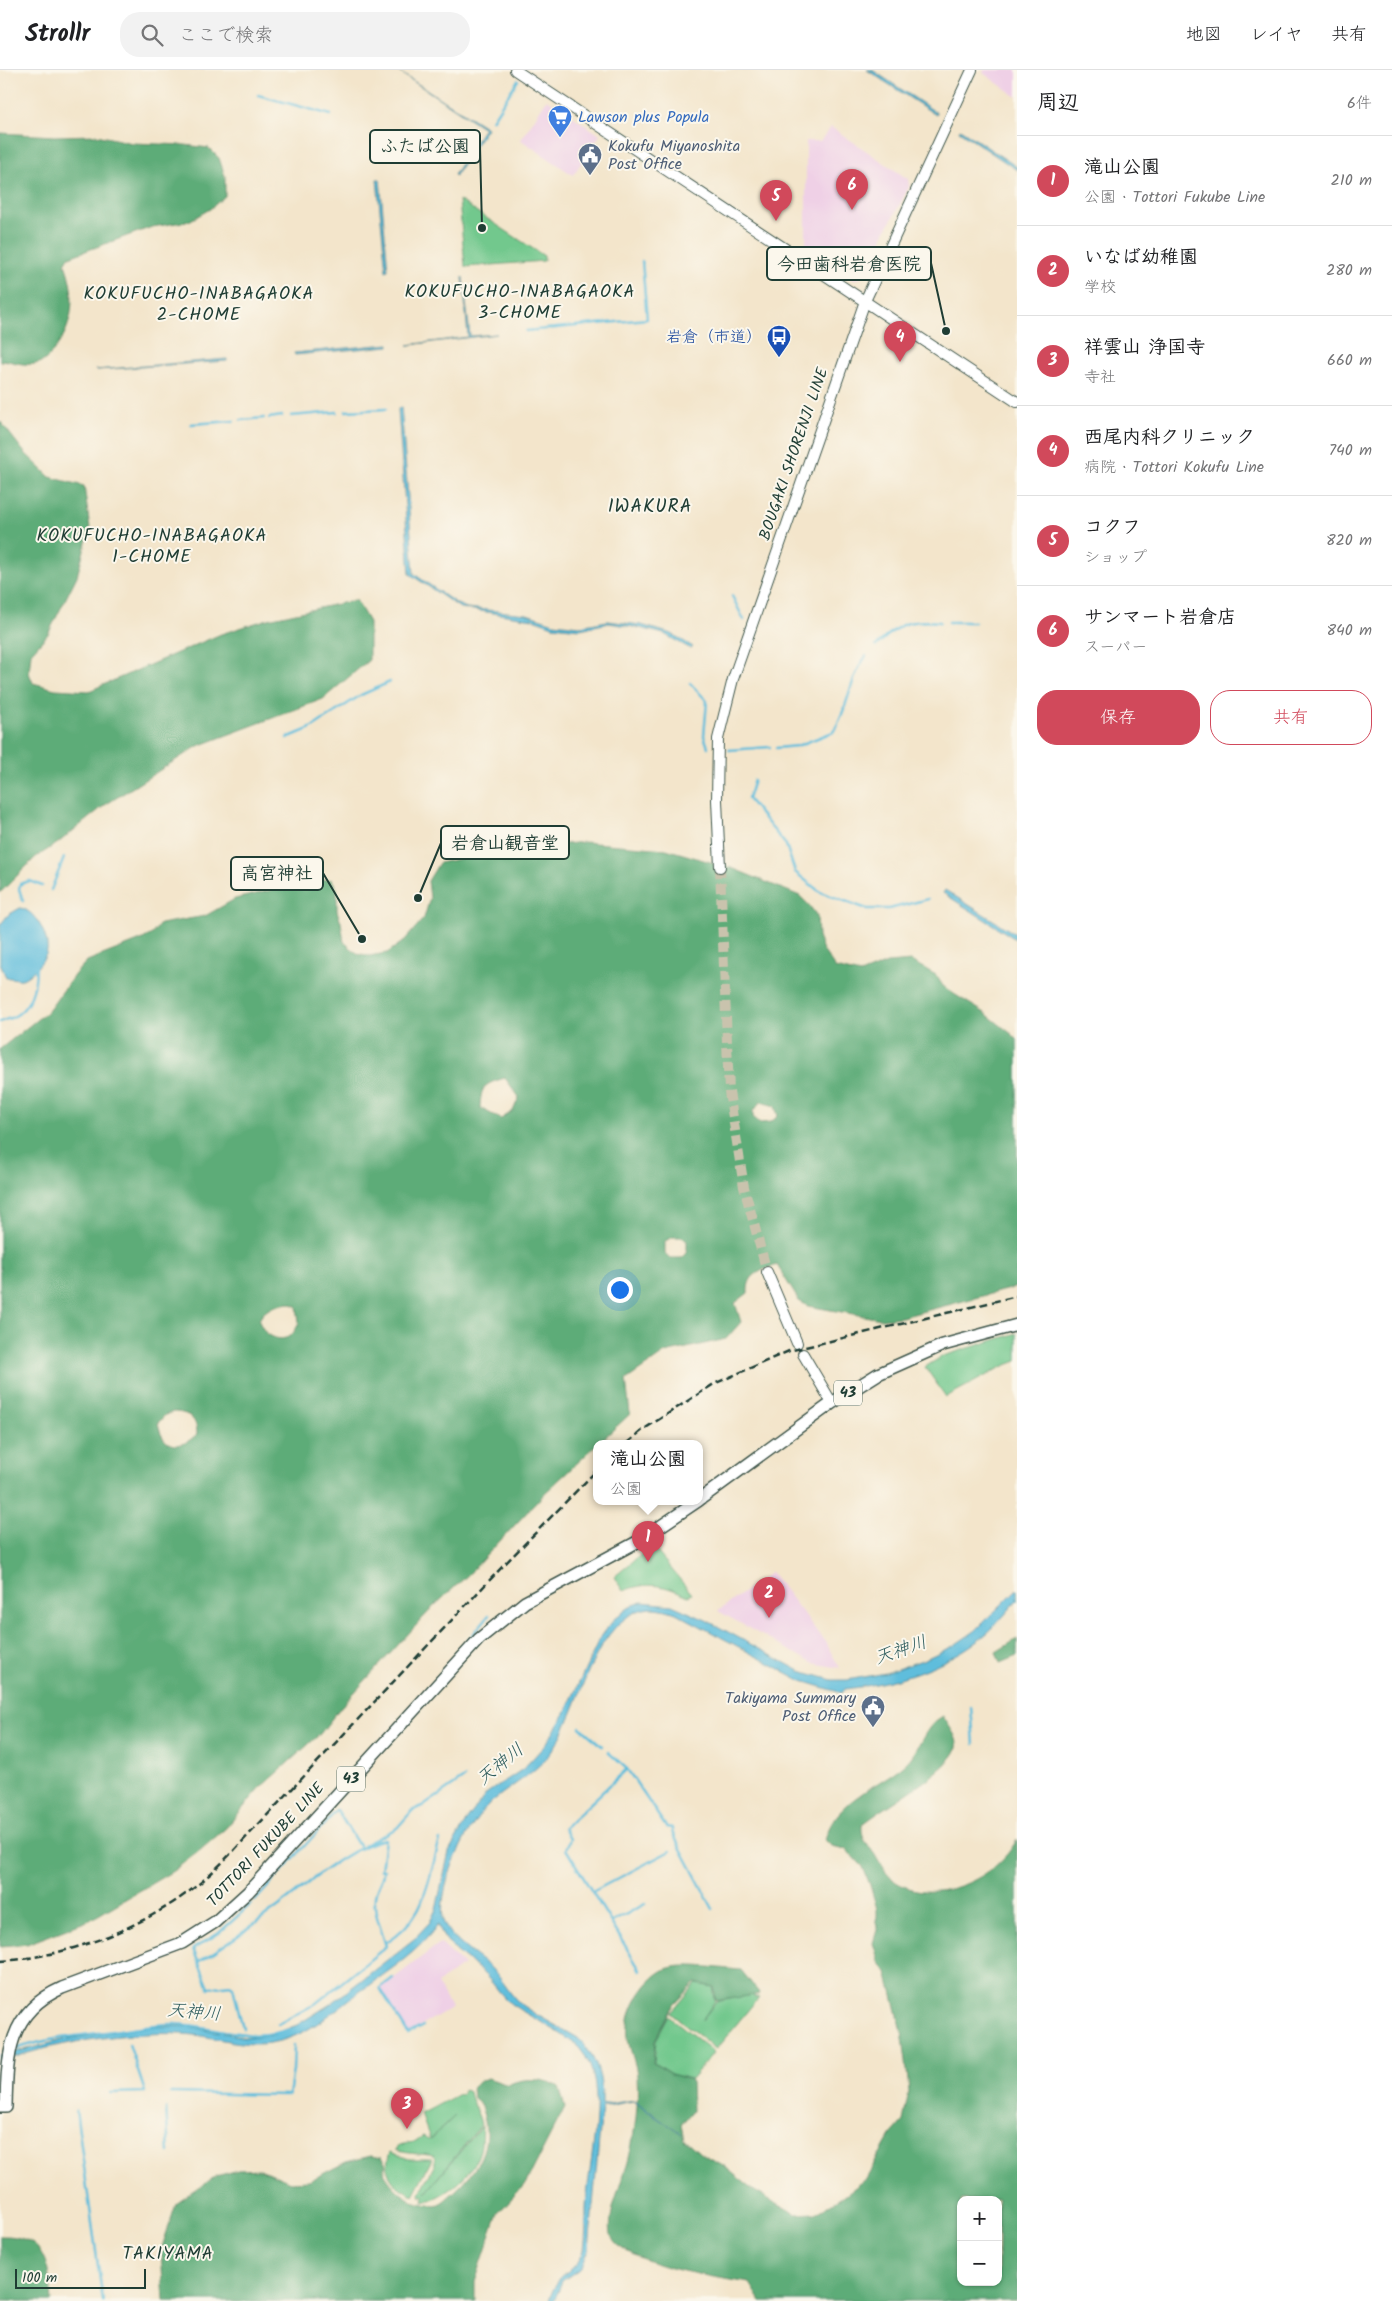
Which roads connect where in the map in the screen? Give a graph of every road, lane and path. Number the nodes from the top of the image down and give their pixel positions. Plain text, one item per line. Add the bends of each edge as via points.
1 (515, 70) edge
2 (972, 70) edge
3 (865, 301) junction
4 (1017, 402) edge
5 (720, 867) tunnel mouth
6 (767, 1272) tunnel mouth
7 (1017, 1324) edge
8 (797, 1343) dead end
9 (802, 1354) dead end
10 (832, 1403) junction
11 (703, 1497) edge
12 (692, 1505) edge
13 (0, 2107) edge

1 - 3 main road
2 - 3 main road, BOUGAKI SHORENJI LINE
3 - 4 main road
3 - 5 main road, BOUGAKI SHORENJI LINE via 837,374 724,709 717,759
6 - 8 main road
7 - 10 main road, TOTTORI FUKUBE LINE / 43 via 917,1354
9 - 10 main road
10 - 11 main road, TOTTORI FUKUBE LINE / 43
12 - 13 main road, TOTTORI FUKUBE LINE / 43 via 655,1531 533,1598 501,1620 469,1649 248,1892 205,1930 176,1946 47,1996 33,2007 21,2022 10,2050 6,2106

